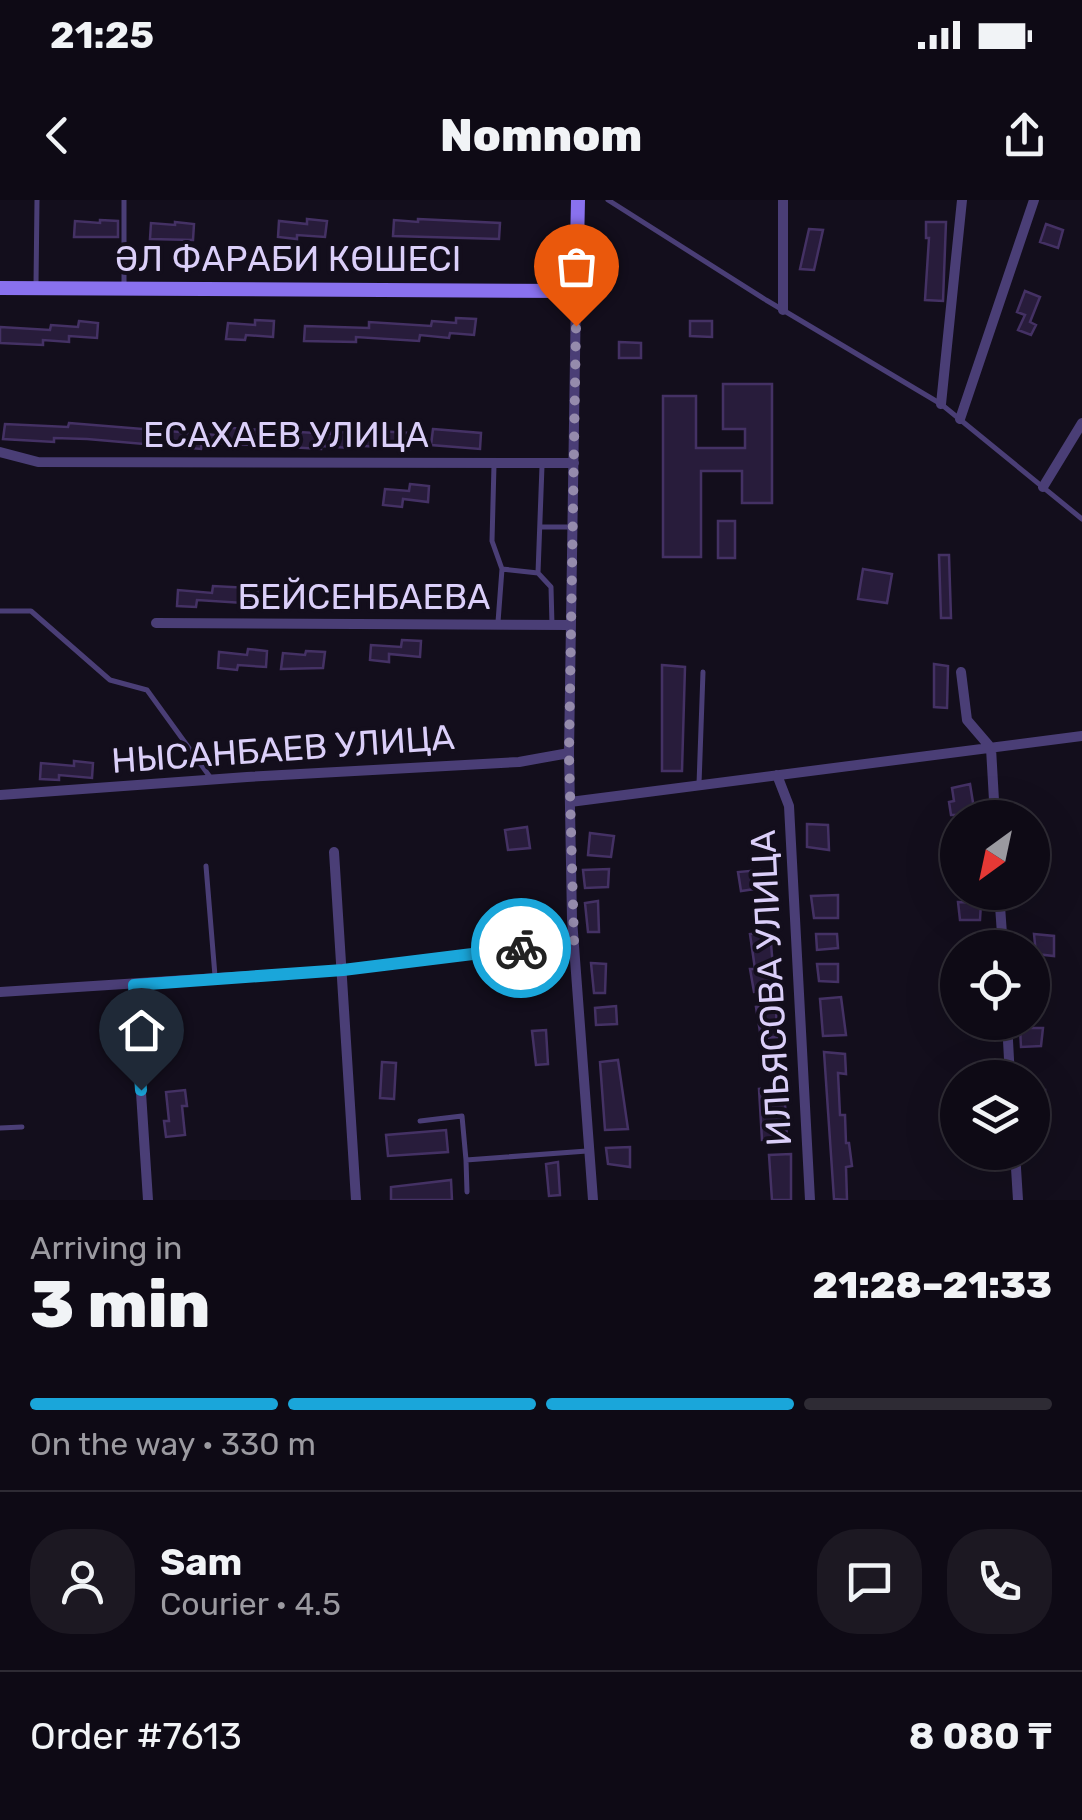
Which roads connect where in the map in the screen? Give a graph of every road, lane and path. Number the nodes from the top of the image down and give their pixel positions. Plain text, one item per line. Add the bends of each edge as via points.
1 (37, 200) edge
2 (124, 200) edge
3 (578, 200) edge
4 (608, 200) edge
5 (783, 200) edge
6 (962, 200) edge
7 (1034, 200) edge
8 (0, 288) edge
9 (36, 288) junction
10 (124, 288) junction
11 (576, 292) junction
12 (784, 310) junction
13 (941, 404) junction
14 (960, 419) junction
15 (1082, 423) edge
16 (0, 452) edge
17 (494, 462) junction
18 (542, 462) junction
19 (574, 462) junction
20 (1043, 487) junction
21 (1082, 519) edge
22 (542, 527) junction
23 (572, 528) junction
24 (502, 569) junction
25 (538, 573) junction
26 (0, 612) edge
27 (156, 623) dead end
28 (498, 625) junction
29 (552, 625) junction
30 (571, 625) junction
31 (703, 672) dead end
32 (961, 672) dead end
33 (1082, 736) edge
34 (991, 748) junction
35 (569, 754) junction
36 (776, 775) junction
37 (211, 780) junction
38 (699, 784) junction
39 (0, 796) edge
40 (994, 800) edge
41 (570, 802) junction
42 (334, 852) dead end
43 (206, 866) dead end
44 (574, 941) junction
45 (343, 970) junction
46 (216, 980) junction
47 (134, 985) junction
48 (0, 992) edge
49 (420, 1121) dead end
50 (22, 1127) dead end
51 (0, 1128) edge
52 (590, 1151) junction
53 (466, 1160) junction
54 (1016, 1170) edge
55 (467, 1192) dead end
56 (148, 1200) edge
57 (356, 1200) edge
58 (594, 1200) edge
59 (810, 1200) edge
60 (1018, 1200) edge

1 - 9 lane
2 - 10 lane
3 - 11 street
4 - 12 lane
5 - 12 street
6 - 13 street
7 - 14 street
8 - 9 street, ӘЛ ФАРАБИ КӨШЕСІ
9 - 10 street, ӘЛ ФАРАБИ КӨШЕСІ
10 - 11 street, ӘЛ ФАРАБИ КӨШЕСІ
11 - 19 street
12 - 13 lane
13 - 14 lane
14 - 20 lane
15 - 20 street
16 - 17 street, ЕСАХАЕВ УЛИЦА via 38,462
17 - 18 street, ЕСАХАЕВ УЛИЦА
17 - 24 lane via 492,540
18 - 19 street, ЕСАХАЕВ УЛИЦА
18 - 22 lane
19 - 23 street
20 - 21 lane
22 - 23 lane
22 - 25 lane
23 - 30 street
24 - 25 lane
24 - 28 lane
25 - 29 lane via 550,587
26 - 37 lane via 31,611 110,680 147,690
27 - 28 street, БЕЙСЕНБАЕВА
28 - 29 street, БЕЙСЕНБАЕВА
29 - 30 street, БЕЙСЕНБАЕВА
30 - 35 street
31 - 38 lane
32 - 34 street via 967,720
33 - 34 street
34 - 36 street
34 - 40 street
35 - 37 street, НЫСАНБАЕВ УЛИЦА
35 - 41 street
36 - 38 street
36 - 59 street, ИЛЬЯСОВА УЛИЦА via 789,806
37 - 39 street, НЫСАНБАЕВ УЛИЦА
38 - 41 street
41 - 44 street
42 - 45 street
43 - 46 lane
44 - 45 street
44 - 52 street
45 - 46 street
45 - 57 street
46 - 47 street
47 - 48 street
47 - 56 street
49 - 53 lane via 462,1116
50 - 51 lane
52 - 53 lane
52 - 58 street
53 - 55 lane
54 - 60 street

